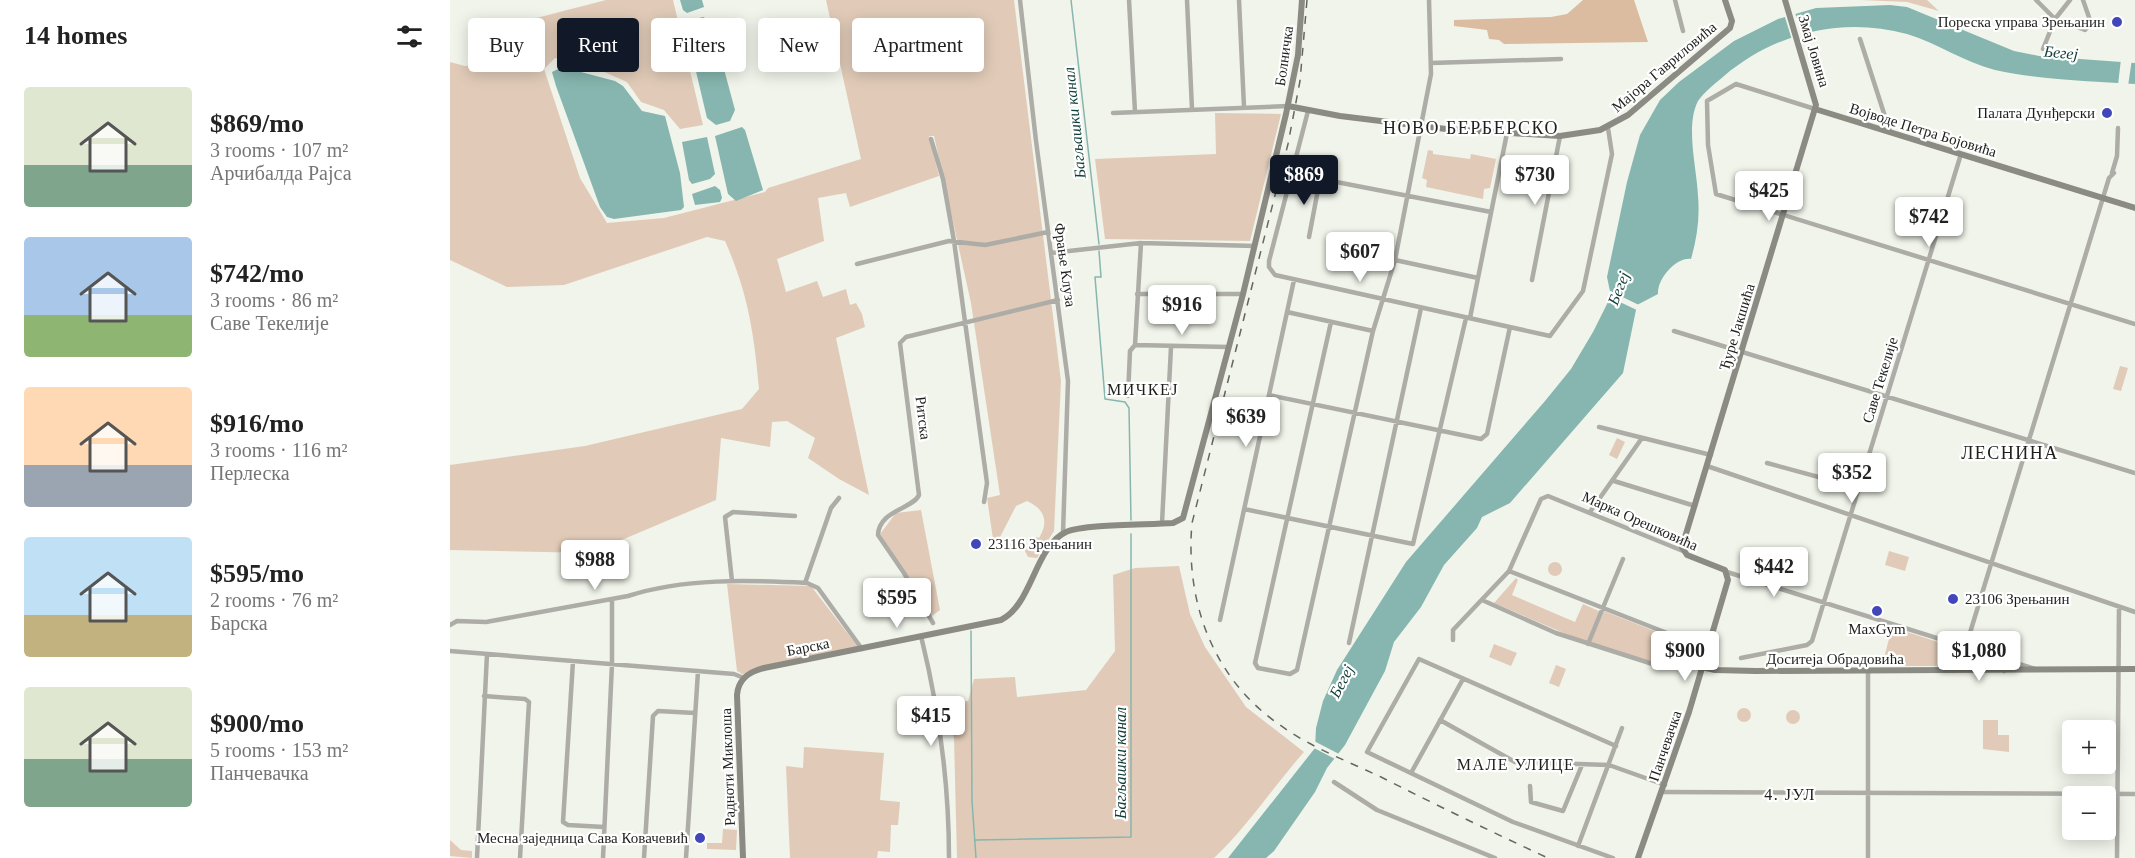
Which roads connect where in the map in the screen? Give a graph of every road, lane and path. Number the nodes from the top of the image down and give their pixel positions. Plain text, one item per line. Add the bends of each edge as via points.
1 (1020, 0) edge
2 (1129, 0) edge
3 (1187, 0) edge
4 (1239, 0) edge
5 (1302, 0) edge
6 (1429, 0) edge
7 (1675, 0) edge
8 (1725, 0) edge
9 (2036, 0) edge
10 (2070, 0) edge
11 (2083, 0) edge
12 (1786, 2) edge
13 (2055, 19) junction
14 (1683, 31) dead end
15 (1860, 39) dead end
16 (2043, 49) dead end
17 (1561, 59) dead end
18 (1431, 63) junction
19 (1288, 106) junction
20 (1244, 107) junction
21 (1815, 109) junction
22 (1192, 110) junction
23 (1308, 111) junction
24 (1135, 112) junction
25 (1113, 113) dead end
26 (1420, 126) junction
27 (1608, 128) junction
28 (2118, 128) dead end
29 (1890, 132) junction
30 (1508, 133) junction
31 (1560, 136) junction
32 (931, 139) dead end
33 (1961, 154) junction
34 (1290, 173) junction
35 (1320, 179) junction
36 (1407, 196) junction
37 (2104, 198) junction
38 (2135, 207) edge
39 (1491, 212) junction
40 (1784, 215) junction
41 (1048, 232) junction
42 (1309, 237) dead end
43 (954, 241) junction
44 (1141, 243) junction
45 (1255, 246) junction
46 (1051, 253) junction
47 (1395, 260) junction
48 (1929, 260) junction
49 (857, 264) dead end
50 (1478, 278) junction
51 (1294, 280) junction
52 (1532, 280) dead end
53 (1137, 294) junction
54 (1243, 294) junction
55 (1382, 299) junction
56 (1058, 300) junction
57 (2071, 304) junction
58 (1421, 308) junction
59 (1287, 312) junction
60 (1468, 318) junction
61 (966, 322) junction
62 (1331, 322) junction
63 (2135, 324) edge
64 (1510, 327) junction
65 (1372, 331) junction
66 (1674, 331) dead end
67 (1135, 345) junction
68 (1171, 347) junction
69 (1229, 347) junction
70 (1742, 352) junction
71 (1269, 394) junction
72 (1128, 396) dead end
73 (1887, 397) junction
74 (1313, 404) junction
75 (1354, 413) junction
76 (1397, 422) junction
77 (1599, 427) dead end
78 (1440, 431) junction
79 (1642, 438) junction
80 (2029, 439) junction
81 (1711, 455) junction
82 (1767, 463) dead end
83 (1707, 466) junction
84 (2135, 473) edge
85 (1614, 481) junction
86 (1859, 488) junction
87 (839, 498) dead end
88 (984, 502) dead end
89 (1695, 506) junction
90 (1244, 508) junction
91 (1590, 512) junction
92 (795, 516) dead end
93 (1850, 516) junction
94 (1287, 518) junction
95 (1162, 524) junction
96 (1329, 527) junction
97 (1063, 533) junction
98 (1372, 537) junction
99 (1683, 551) junction
100 (1623, 558) dead end
101 (1990, 564) junction
102 (1509, 571) junction
103 (1727, 572) junction
104 (732, 581) junction
105 (806, 583) junction
106 (612, 599) junction
107 (1482, 600) junction
108 (1824, 602) junction
109 (2119, 607) junction
110 (1604, 608) junction
111 (2135, 612) edge
112 (1220, 620) dead end
113 (933, 623) dead end
114 (450, 625) edge
115 (921, 636) junction
116 (1453, 640) dead end
117 (1349, 643) dead end
118 (1588, 644) junction
119 (1965, 648) junction
120 (862, 649) junction
121 (450, 651) edge
122 (1670, 652) junction
123 (487, 654) junction
124 (1988, 655) junction
125 (1741, 658) dead end
126 (573, 661) junction
127 (612, 664) junction
128 (1702, 666) junction
129 (2118, 669) junction
130 (2135, 669) edge
131 (1953, 670) junction
132 (698, 671) junction
133 (1868, 671) junction
134 (2004, 671) junction
135 (2040, 671) junction
136 (744, 678) junction
137 (1464, 679) junction
138 (484, 696) junction
139 (695, 713) junction
140 (1440, 720) junction
141 (1623, 728) dead end
142 (1616, 746) junction
143 (1582, 765) junction
144 (1609, 765) junction
145 (1411, 773) junction
146 (1334, 782) dead end
147 (1665, 785) junction
148 (1530, 786) dead end
149 (1662, 792) junction
150 (1868, 793) junction
151 (2117, 794) junction
152 (2135, 794) edge
153 (604, 827) junction
154 (1578, 846) junction
155 (477, 858) edge
156 (519, 858) edge
157 (603, 858) edge
158 (644, 858) edge
159 (686, 858) edge
160 (743, 858) edge
161 (949, 858) edge
162 (1496, 858) edge
163 (1613, 858) edge
164 (1638, 858) edge
165 (1868, 858) edge
166 (2117, 858) edge

1 - 41 street, Фрање Клуза
2 - 24 street
3 - 22 street
4 - 20 street
5 - 19 street, Болничка via 1298,55
6 - 18 street
7 - 14 street
8 - 27 street, Мајора Гавриловића via 1732,25
9 - 13 street
10 - 13 street
11 - 13 street via 2090,27 2085,30
12 - 21 street, Змај Јовина via 1817,99
13 - 16 street
15 - 29 street
17 - 18 street
18 - 26 street
19 - 20 street
19 - 23 street, Мајора Гавриловића
19 - 45 street, Болничка
20 - 22 street
21 - 29 street, Војводе Петра Бојовића
21 - 40 street, Ђуре Јакшића
21 - 40 street, Војводе Петра Бојовића via 1736,84 1707,101 1708,145 1716,194
22 - 24 street
23 - 26 street, Мајора Гавриловића
23 - 34 street
24 - 25 street
26 - 30 street, Мајора Гавриловића
26 - 36 street
27 - 31 street, Мајора Гавриловића
27 - 64 street via 1612,154 1583,291 1550,336
28 - 37 street via 2117,156
29 - 33 street, Војводе Петра Бојовића
30 - 31 street, Мајора Гавриловића
30 - 39 street
31 - 52 street
32 - 43 street
33 - 37 street, Војводе Петра Бојовића
33 - 48 street, Саве Текелије
34 - 35 street
34 - 51 street via 1269,264 1275,275
35 - 36 street
35 - 42 street
36 - 39 street
36 - 47 street
37 - 38 street, Војводе Петра Бојовића
37 - 57 street
39 - 50 street
40 - 48 street
40 - 70 street, Ђуре Јакшића
41 - 43 street via 985,245
41 - 46 street, Фрање Клуза
43 - 49 street
43 - 61 street
44 - 45 street
44 - 46 street
44 - 53 street
45 - 54 street, Болничка
46 - 56 street, Фрање Клуза
47 - 50 street
47 - 55 street
48 - 57 street
48 - 73 street, Саве Текелије
50 - 60 street
51 - 55 street
51 - 59 street
53 - 54 street
53 - 67 street
54 - 69 street, Болничка
55 - 58 street
55 - 65 street
56 - 61 street, Ритска
56 - 97 street, Фрање Клуза via 1068,381
57 - 63 street
57 - 80 street
58 - 60 street
58 - 76 street
59 - 62 street
59 - 71 street
60 - 64 street
60 - 78 street
61 - 88 street via 987,483
61 - 113 street, Ритска via 906,337 900,343 920,495 894,512 878,531
62 - 65 street
62 - 74 street
64 - 78 street via 1487,434 1479,440
65 - 75 street
66 - 70 street
67 - 68 street
67 - 72 street via 1130,351
68 - 69 street
68 - 95 street
69 - 95 street, Болничка via 1185,514 1179,521
70 - 73 street
70 - 81 street, Ђуре Јакшића
71 - 74 street
71 - 90 street
73 - 80 street
73 - 86 street, Саве Текелије
74 - 75 street
74 - 94 street
75 - 76 street
75 - 96 street
76 - 78 street
76 - 98 street
77 - 79 street
78 - 98 street via 1414,543
79 - 81 street
79 - 85 street
80 - 84 street
80 - 101 street
81 - 83 street, Ђуре Јакшића
82 - 86 street
83 - 89 street, Ђуре Јакшића
83 - 93 street
85 - 89 street
85 - 91 street
86 - 93 street, Саве Текелије
87 - 105 street via 831,508
89 - 99 street, Ђуре Јакшића
90 - 94 street
90 - 112 street
91 - 99 street, Марка Орешковића
91 - 102 street, Марка Орешковића via 1548,496 1541,499
92 - 104 street via 725,517
93 - 101 street
93 - 108 street, Саве Текелије
94 - 96 street
94 - 96 street via 1255,663 1258,668 1290,675 1297,670
95 - 97 street
96 - 98 street
97 - 115 street, Барска via 1051,545 1016,607 1001,620
98 - 117 street
99 - 103 street, Марка Орешковића
100 - 110 street
101 - 109 street
101 - 119 street
102 - 107 street
102 - 110 street
103 - 108 street, Марка Орешковића
103 - 128 street, Панчевачка via 1728,580
104 - 105 street
104 - 106 street via 646,590
105 - 120 street via 818,588
106 - 114 street
106 - 127 street
107 - 116 street via 1453,630
107 - 118 street
108 - 119 street, Марка Орешковића
108 - 125 street, Саве Текелије via 1812,641 1807,645
109 - 111 street
109 - 129 street
110 - 118 street
110 - 122 street via 1672,635
115 - 120 street, Барска
115 - 161 street via 941,733 948,792
118 - 122 street via 1659,666
119 - 124 street, Доситеја Обрадовића
119 - 131 street via 1961,662
120 - 136 street, Барска via 764,668
121 - 123 street
122 - 128 street
123 - 126 street
123 - 138 street
124 - 134 street
124 - 135 street, Доситеја Обрадовића
126 - 127 street
126 - 153 street via 563,822
127 - 132 street
127 - 153 street
128 - 133 street, Доситеја Обрадовића via 1715,670
128 - 147 street, Панчевачка
129 - 130 street, Доситеја Обрадовића
129 - 135 street, Доситеја Обрадовића
129 - 151 street
131 - 133 street, Доситеја Обрадовића
131 - 134 street, Доситеја Обрадовића
132 - 136 street
132 - 139 street
133 - 150 street
134 - 135 street, Доситеја Обрадовића
136 - 160 street, Радноти Миклоша via 737,695
137 - 140 street
137 - 142 street
137 - 145 street via 1419,659 1367,752
138 - 155 street
138 - 156 street via 529,702
139 - 158 street via 658,711 653,716
139 - 159 street
140 - 143 street via 1515,762
140 - 145 street
141 - 142 street
142 - 144 street
143 - 144 street
143 - 148 street via 1563,811 1532,802
144 - 147 street
144 - 154 street
145 - 154 street via 1513,822
146 - 162 street via 1377,810
147 - 149 street, Панчевачка
149 - 150 street
149 - 164 street, Панчевачка
150 - 151 street
150 - 165 street
151 - 152 street
151 - 166 street
153 - 157 street
154 - 163 street

